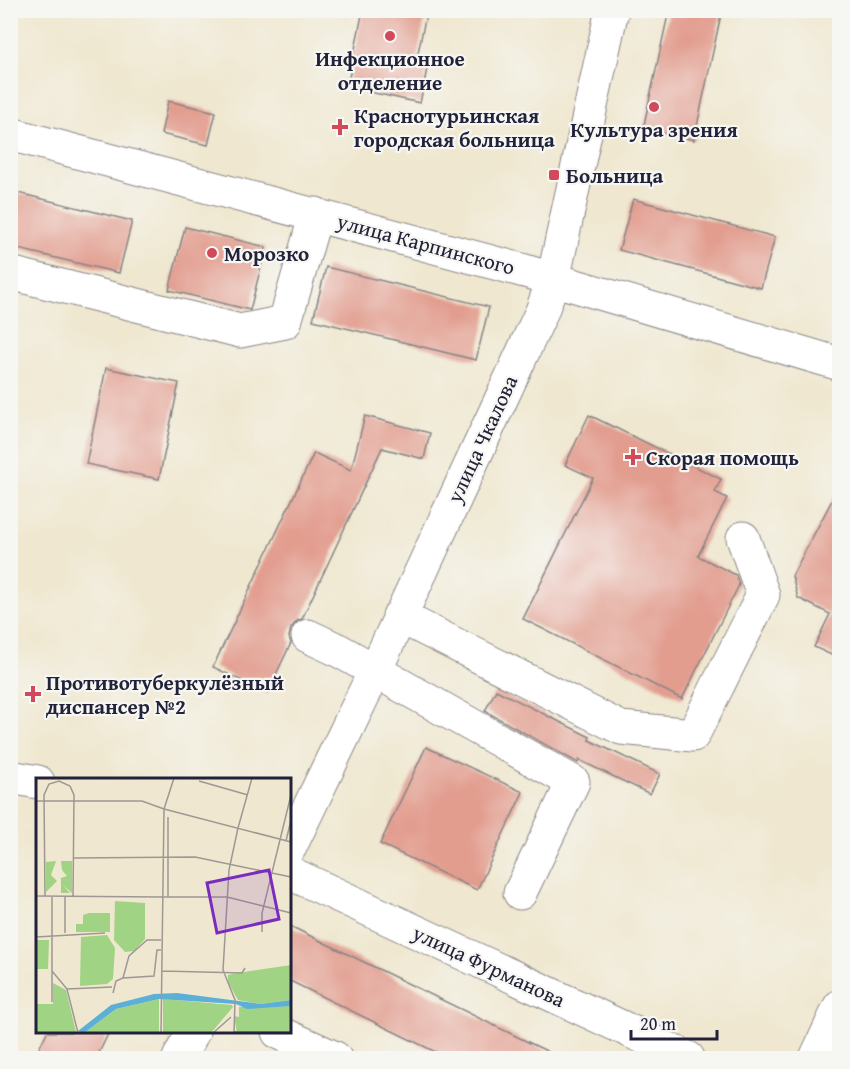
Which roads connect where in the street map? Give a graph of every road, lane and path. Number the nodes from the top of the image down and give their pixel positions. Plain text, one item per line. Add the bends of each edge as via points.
1 (612, 10) edge
2 (10, 134) edge
3 (316, 214) junction
4 (10, 273) edge
5 (553, 280) junction
6 (840, 364) edge
7 (743, 538) dead end
8 (399, 616) junction
9 (308, 636) dead end
10 (375, 671) junction
11 (10, 777) edge
12 (36, 782) edge
13 (291, 845) edge
14 (291, 873) edge
15 (520, 894) dead end
16 (840, 1006) edge
17 (192, 1033) edge
18 (280, 1033) edge
19 (179, 1059) edge
20 (335, 1059) edge
21 (688, 1059) edge
22 (816, 1059) edge

1 - 5 street, улица Чкалова
2 - 3 street, улица Карпинского
3 - 4 street via 285,322 240,331
3 - 5 street, улица Карпинского
5 - 6 street, улица Карпинского
5 - 8 street, улица Чкалова via 542,312
7 - 8 street via 763,595 693,735 621,728
8 - 10 street, улица Чкалова
9 - 10 street
10 - 13 street, улица Чкалова
10 - 15 street via 573,782
11 - 12 street
14 - 21 street, улица Фурманова
16 - 22 street
17 - 19 street
18 - 20 street

